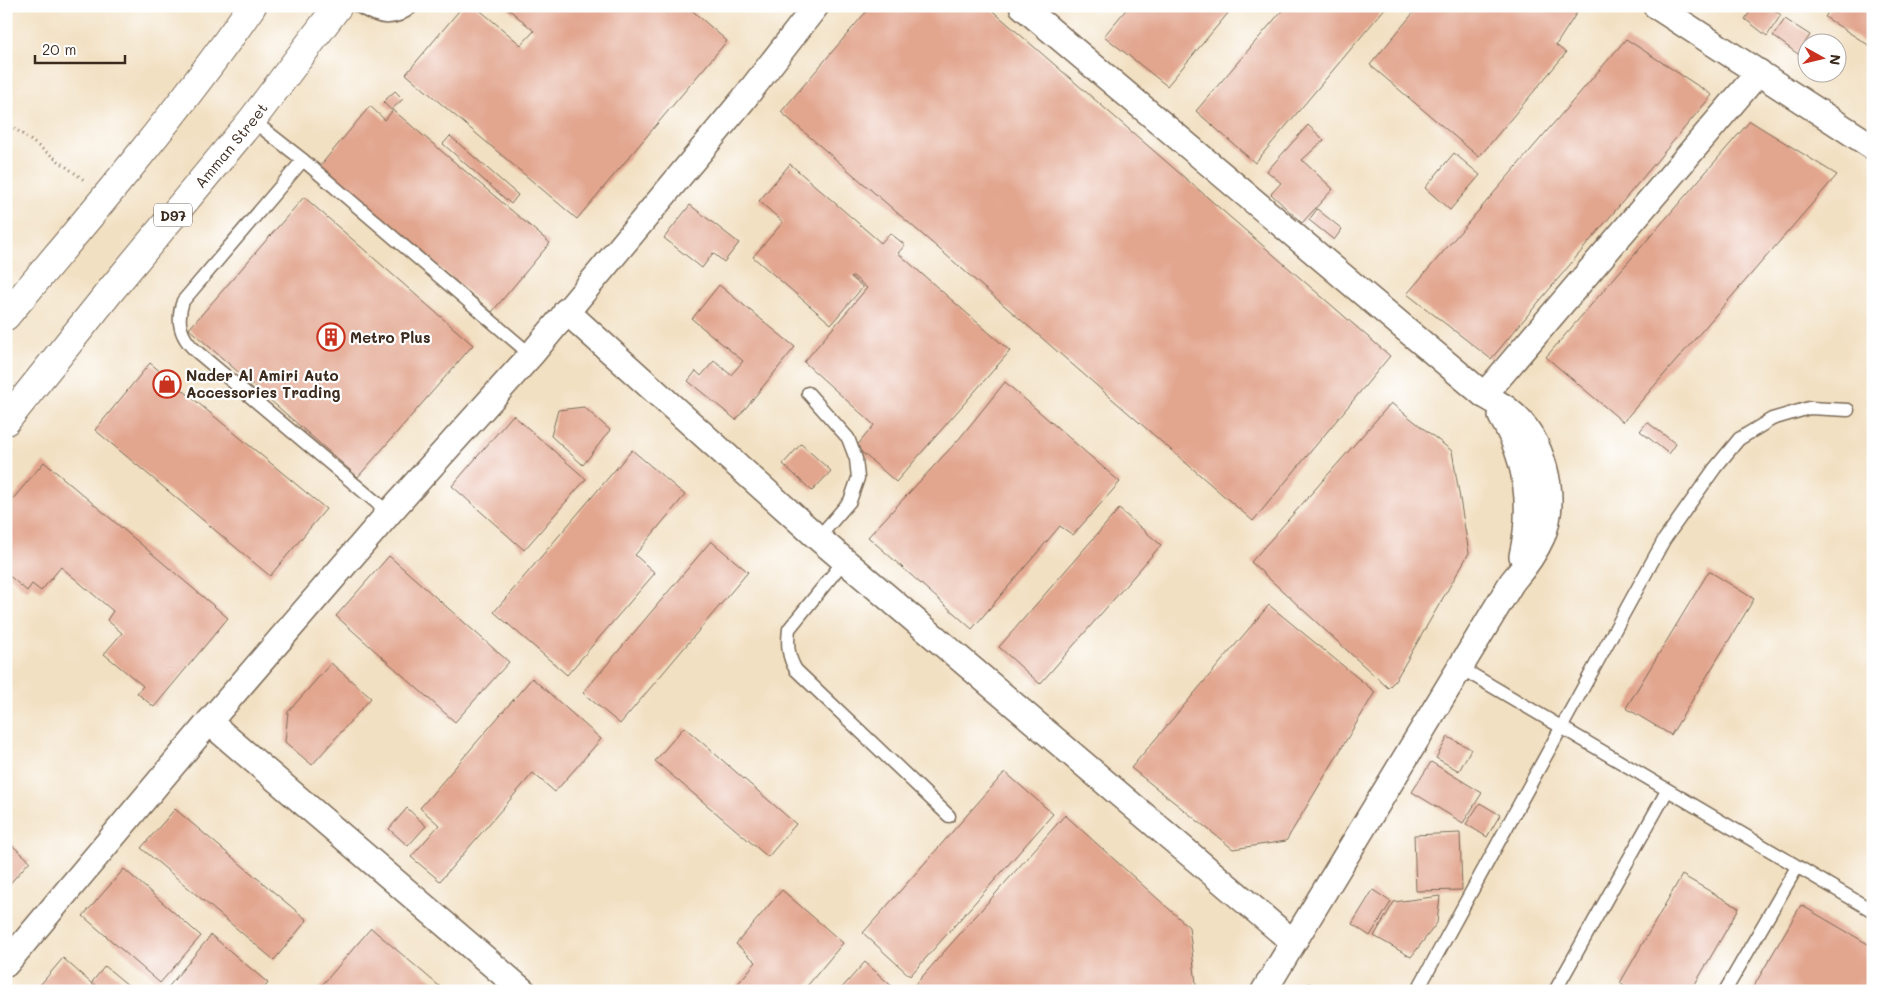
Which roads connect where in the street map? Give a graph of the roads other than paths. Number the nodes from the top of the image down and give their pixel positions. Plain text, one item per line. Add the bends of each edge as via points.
1 (252, 6) edge
2 (338, 6) edge
3 (358, 6) edge
4 (413, 6) edge
5 (816, 6) edge
6 (1022, 6) edge
7 (1656, 6) edge
8 (1759, 72) junction
9 (252, 120) junction
10 (1873, 147) edge
11 (303, 160) junction
12 (566, 311) junction
13 (6, 316) edge
14 (531, 355) junction
15 (808, 393) dead end
16 (1484, 395) junction
17 (1848, 410) dead end
18 (6, 422) edge
19 (389, 513) junction
20 (818, 538) junction
21 (844, 561) junction
22 (1461, 668) junction
23 (209, 722) junction
24 (1561, 728) junction
25 (1667, 791) junction
26 (949, 816) dead end
27 (1797, 867) junction
28 (1873, 912) edge
29 (1294, 942) junction
30 (6, 964) edge
31 (523, 991) edge
32 (1264, 991) edge
33 (1417, 991) edge
34 (1554, 991) edge
35 (1725, 991) edge

1 - 13 main road via 107,196
2 - 9 main road, Amman Street / D97
3 - 4 lane via 382,18 400,16
5 - 12 street via 743,100
6 - 16 street
7 - 8 street
8 - 10 street
8 - 16 street
9 - 11 lane
9 - 18 main road, Amman Street / D97
11 - 14 lane
11 - 19 lane via 184,301 179,323 182,334 196,351
12 - 14 street
12 - 20 street
14 - 19 street
15 - 20 lane via 848,438 856,459 858,478 850,501
16 - 22 street via 1502,418 1524,470 1528,498 1527,527 1522,555 1512,582
17 - 24 lane via 1809,408 1772,418 1739,440 1704,482 1664,540
19 - 23 street
20 - 21 street
21 - 26 lane via 790,629 787,641 791,662
21 - 29 street
22 - 24 lane
22 - 29 street
23 - 30 street
23 - 31 street
24 - 25 lane
24 - 33 lane
25 - 27 lane
25 - 34 lane
27 - 28 lane
27 - 35 lane
29 - 32 street

